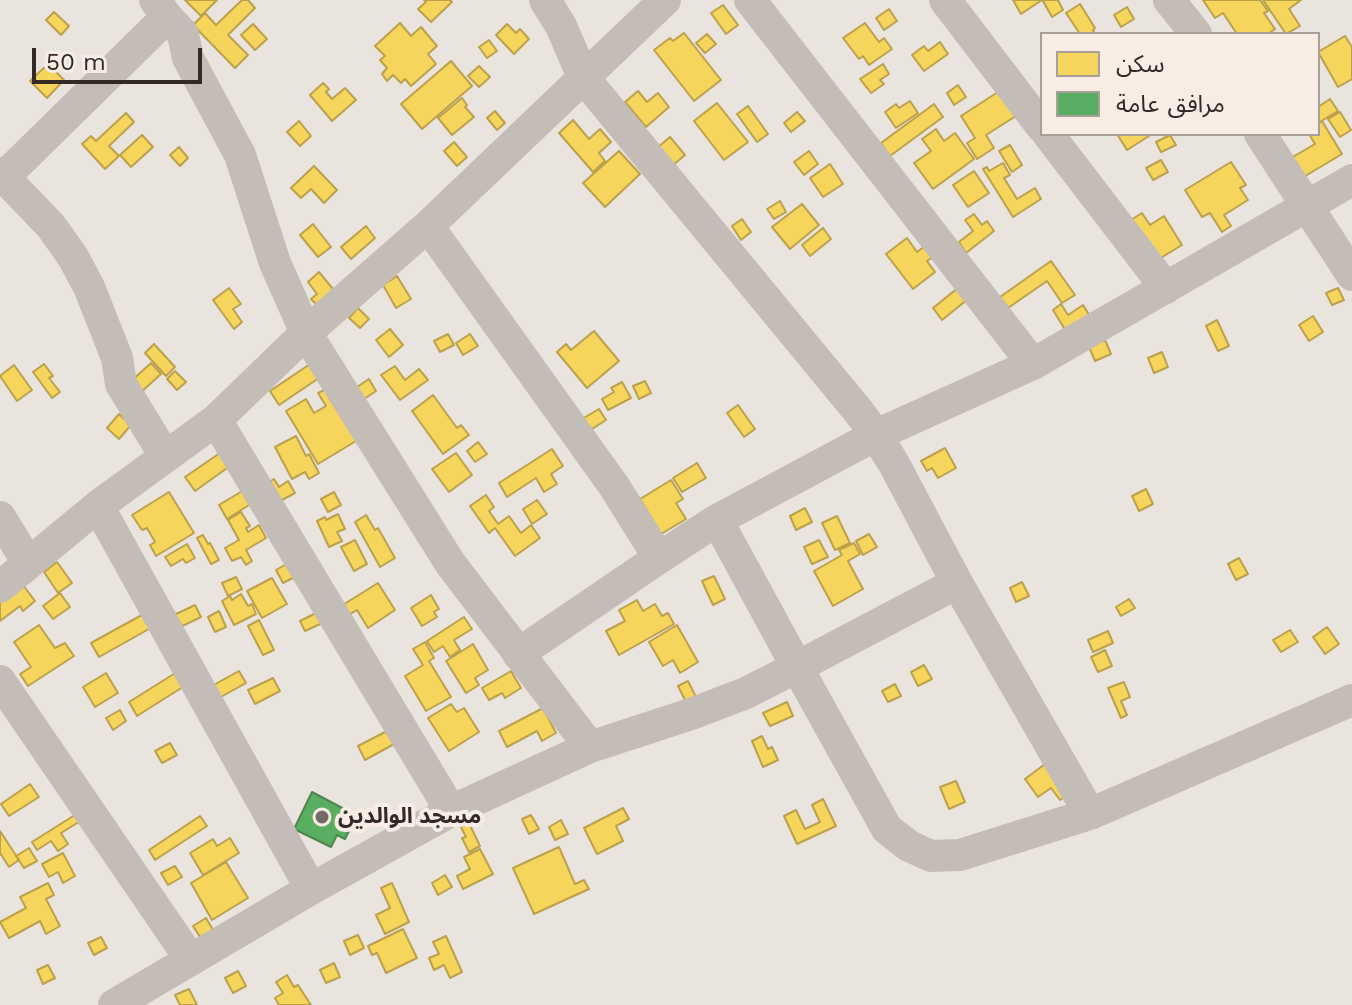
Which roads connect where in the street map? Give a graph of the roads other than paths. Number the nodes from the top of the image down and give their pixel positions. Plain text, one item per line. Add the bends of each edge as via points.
1 (545, 0) edge
2 (665, 0) edge
3 (750, 0) edge
4 (945, 0) edge
5 (1169, 0) edge
6 (161, 8) edge
7 (1194, 32) edge
8 (583, 77) junction
9 (1040, 124) edge
10 (1050, 136) edge
11 (1261, 136) edge
12 (2, 175) edge
13 (1352, 180) edge
14 (1307, 207) junction
15 (428, 226) junction
16 (1352, 275) edge
17 (1166, 288) junction
18 (306, 333) junction
19 (1033, 364) junction
20 (216, 420) junction
21 (876, 435) junction
22 (165, 456) junction
23 (98, 506) junction
24 (0, 517) edge
25 (717, 520) junction
26 (659, 558) junction
27 (28, 563) junction
28 (957, 583) junction
29 (0, 587) edge
30 (518, 654) junction
31 (797, 667) junction
32 (0, 681) edge
33 (1352, 700) edge
34 (590, 747) junction
35 (451, 811) junction
36 (1090, 814) junction
37 (311, 889) junction
38 (191, 960) junction
39 (114, 1005) edge

1 - 8 street
2 - 8 street
3 - 19 street
4 - 9 street
5 - 7 street
6 - 12 street
6 - 18 street via 183,34 188,58 240,155 275,263
8 - 15 street
8 - 21 street
10 - 17 street
11 - 14 street
12 - 22 street via 73,257 117,358 121,384
13 - 14 street
14 - 16 street
14 - 17 street
15 - 18 street
15 - 26 street via 614,486
17 - 19 street
18 - 20 street
18 - 30 street via 450,563
19 - 21 street
20 - 22 street
20 - 35 street
21 - 25 street
21 - 28 street
22 - 23 street
23 - 27 street
23 - 37 street
24 - 27 street
25 - 26 street
25 - 31 street
26 - 30 street
27 - 29 street
28 - 31 street
28 - 36 street
30 - 34 street
31 - 34 street via 746,693
31 - 36 street via 887,829 909,846 931,856 960,855
32 - 38 street
33 - 36 street
34 - 35 street
35 - 37 street
37 - 38 street
38 - 39 street

